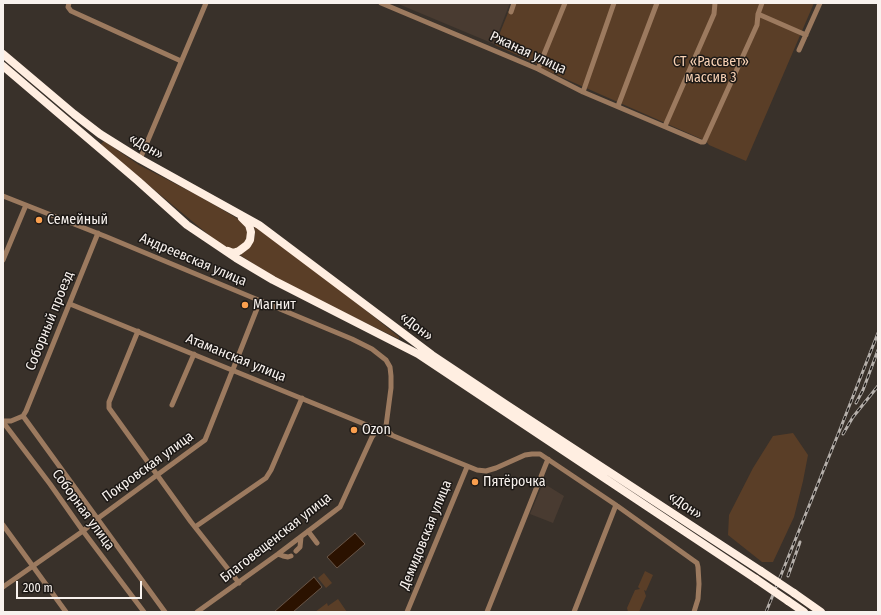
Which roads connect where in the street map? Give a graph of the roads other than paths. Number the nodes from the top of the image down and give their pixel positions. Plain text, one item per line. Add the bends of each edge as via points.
1 (69, 3) edge
2 (206, 3) edge
3 (381, 3) edge
4 (514, 3) edge
5 (564, 3) edge
6 (614, 3) edge
7 (657, 3) edge
8 (715, 3) edge
9 (762, 3) edge
10 (820, 3) edge
11 (511, 12) dead end
12 (758, 14) junction
13 (806, 35) junction
14 (799, 50) dead end
15 (3, 54) edge
16 (181, 61) junction
17 (3, 66) edge
18 (538, 70) junction
19 (583, 92) junction
20 (618, 106) junction
21 (665, 126) junction
22 (140, 159) junction
23 (198, 190) junction
24 (3, 196) edge
25 (26, 206) junction
26 (98, 233) junction
27 (224, 249) junction
28 (3, 260) edge
29 (260, 301) junction
30 (70, 304) junction
31 (138, 331) junction
32 (194, 354) junction
33 (233, 371) junction
34 (302, 398) junction
35 (172, 405) dead end
36 (22, 416) junction
37 (3, 421) edge
38 (377, 430) junction
39 (393, 435) junction
40 (548, 459) junction
41 (467, 467) junction
42 (156, 475) junction
43 (616, 505) junction
44 (97, 519) junction
45 (3, 525) edge
46 (195, 527) junction
47 (82, 531) junction
48 (308, 531) junction
49 (301, 536) junction
50 (317, 543) dead end
51 (296, 551) dead end
52 (278, 554) junction
53 (291, 556) dead end
54 (33, 566) junction
55 (239, 583) junction
56 (3, 587) edge
57 (66, 612) edge
58 (144, 612) edge
59 (165, 612) edge
60 (197, 612) edge
61 (407, 612) edge
62 (487, 612) edge
63 (574, 612) edge
64 (694, 612) edge
65 (804, 612) edge
66 (821, 612) edge

1 - 16 street via 71,11
2 - 16 street
3 - 18 street, Ржаная улица
4 - 11 street
5 - 18 street
6 - 19 street
7 - 20 street
8 - 21 street via 714,14
9 - 12 street
10 - 13 street
12 - 13 street
12 - 21 street, Ржаная улица via 757,24 704,142
13 - 14 street
15 - 22 highway, «Дон» via 100,134
16 - 22 street
17 - 27 highway, «Дон» via 187,225
18 - 19 street, Ржаная улица
19 - 20 street, Ржаная улица
20 - 21 street, Ржаная улица
22 - 23 highway, «Дон»
23 - 27 highway via 249,225 251,232 247,245 233,253
23 - 66 highway, «Дон», bridge via 259,225 432,354
24 - 25 street, Андреевская улица
25 - 26 street, Андреевская улица
25 - 28 street
26 - 29 street, Андреевская улица
26 - 30 street, Соборный проезд
27 - 65 highway, «Дон», bridge via 274,280 418,354
29 - 33 street, Покровская улица
29 - 39 street, Андреевская улица via 352,339 372,349 386,360 391,376 386,426
30 - 31 street, Атаманская улица
30 - 36 street, Соборный проезд
31 - 32 street, Атаманская улица
31 - 42 street via 109,408
32 - 33 street, Атаманская улица
32 - 35 street
33 - 34 street, Атаманская улица
33 - 42 street, Покровская улица via 205,440
34 - 38 street, Атаманская улица
34 - 46 street via 266,478
36 - 37 street, Соборная улица via 11,421
36 - 44 street, Соборная улица
37 - 47 street, Соборная улица
38 - 39 street, Атаманская улица
38 - 48 street, Благовещенская улица via 340,507
39 - 41 street, Атаманская улица
40 - 41 street, Атаманская улица via 540,454 532,454 486,470
40 - 43 street
40 - 62 street
41 - 61 street, Демидовская улица
42 - 44 street, Покровская улица
42 - 46 street
43 - 63 street
43 - 64 street via 696,563 699,584
44 - 47 street, Покровская улица
44 - 59 street, Соборная улица
45 - 54 street
46 - 55 street
47 - 54 street, Покровская улица
47 - 58 street, Соборная улица
48 - 49 street, Благовещенская улица
48 - 50 street
49 - 51 street via 300,547
49 - 52 street, Благовещенская улица
52 - 53 street
52 - 55 street, Благовещенская улица
54 - 56 street, Покровская улица
54 - 57 street
55 - 60 street, Благовещенская улица

